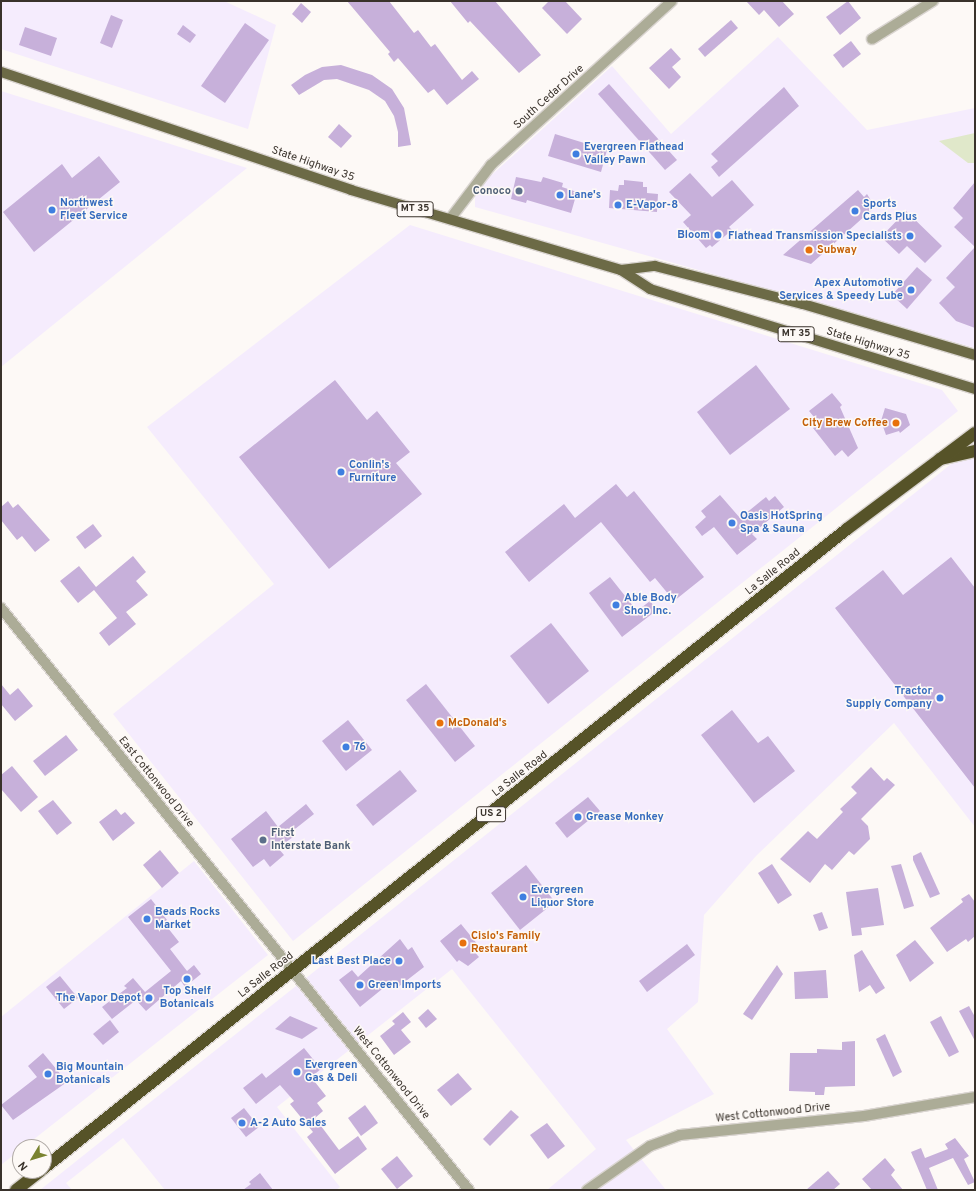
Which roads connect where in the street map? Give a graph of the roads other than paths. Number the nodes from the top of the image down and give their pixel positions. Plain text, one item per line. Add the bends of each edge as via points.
1 (672, 1) edge
2 (933, 1) edge
3 (872, 39) dead end
4 (1, 72) edge
5 (450, 219) junction
6 (621, 270) junction
7 (975, 355) edge
8 (975, 388) edge
9 (975, 433) edge
10 (975, 451) edge
11 (937, 460) junction
12 (1, 608) edge
13 (294, 970) junction
14 (975, 1097) edge
15 (52, 1162) edge
16 (30, 1179) edge
17 (16, 1190) edge
18 (469, 1190) edge
19 (587, 1190) edge

1 - 5 street, South Cedar Drive via 491,165
2 - 3 street
4 - 5 main road, State Highway 35 / MT 35 via 352,190
5 - 6 main road, State Highway 35 / MT 35
6 - 7 main road, State Highway 35 / MT 35 via 655,266 803,304
6 - 8 main road, State Highway 35 / MT 35 via 650,289
9 - 11 highway, US 2
10 - 11 highway, US 2
11 - 13 highway, La Salle Road / US 2
12 - 13 street, East Cottonwood Drive
13 - 15 highway, La Salle Road / US 2
13 - 18 street, West Cottonwood Drive
14 - 19 street, West Cottonwood Drive via 864,1116 680,1135 650,1146
16 - 17 highway

